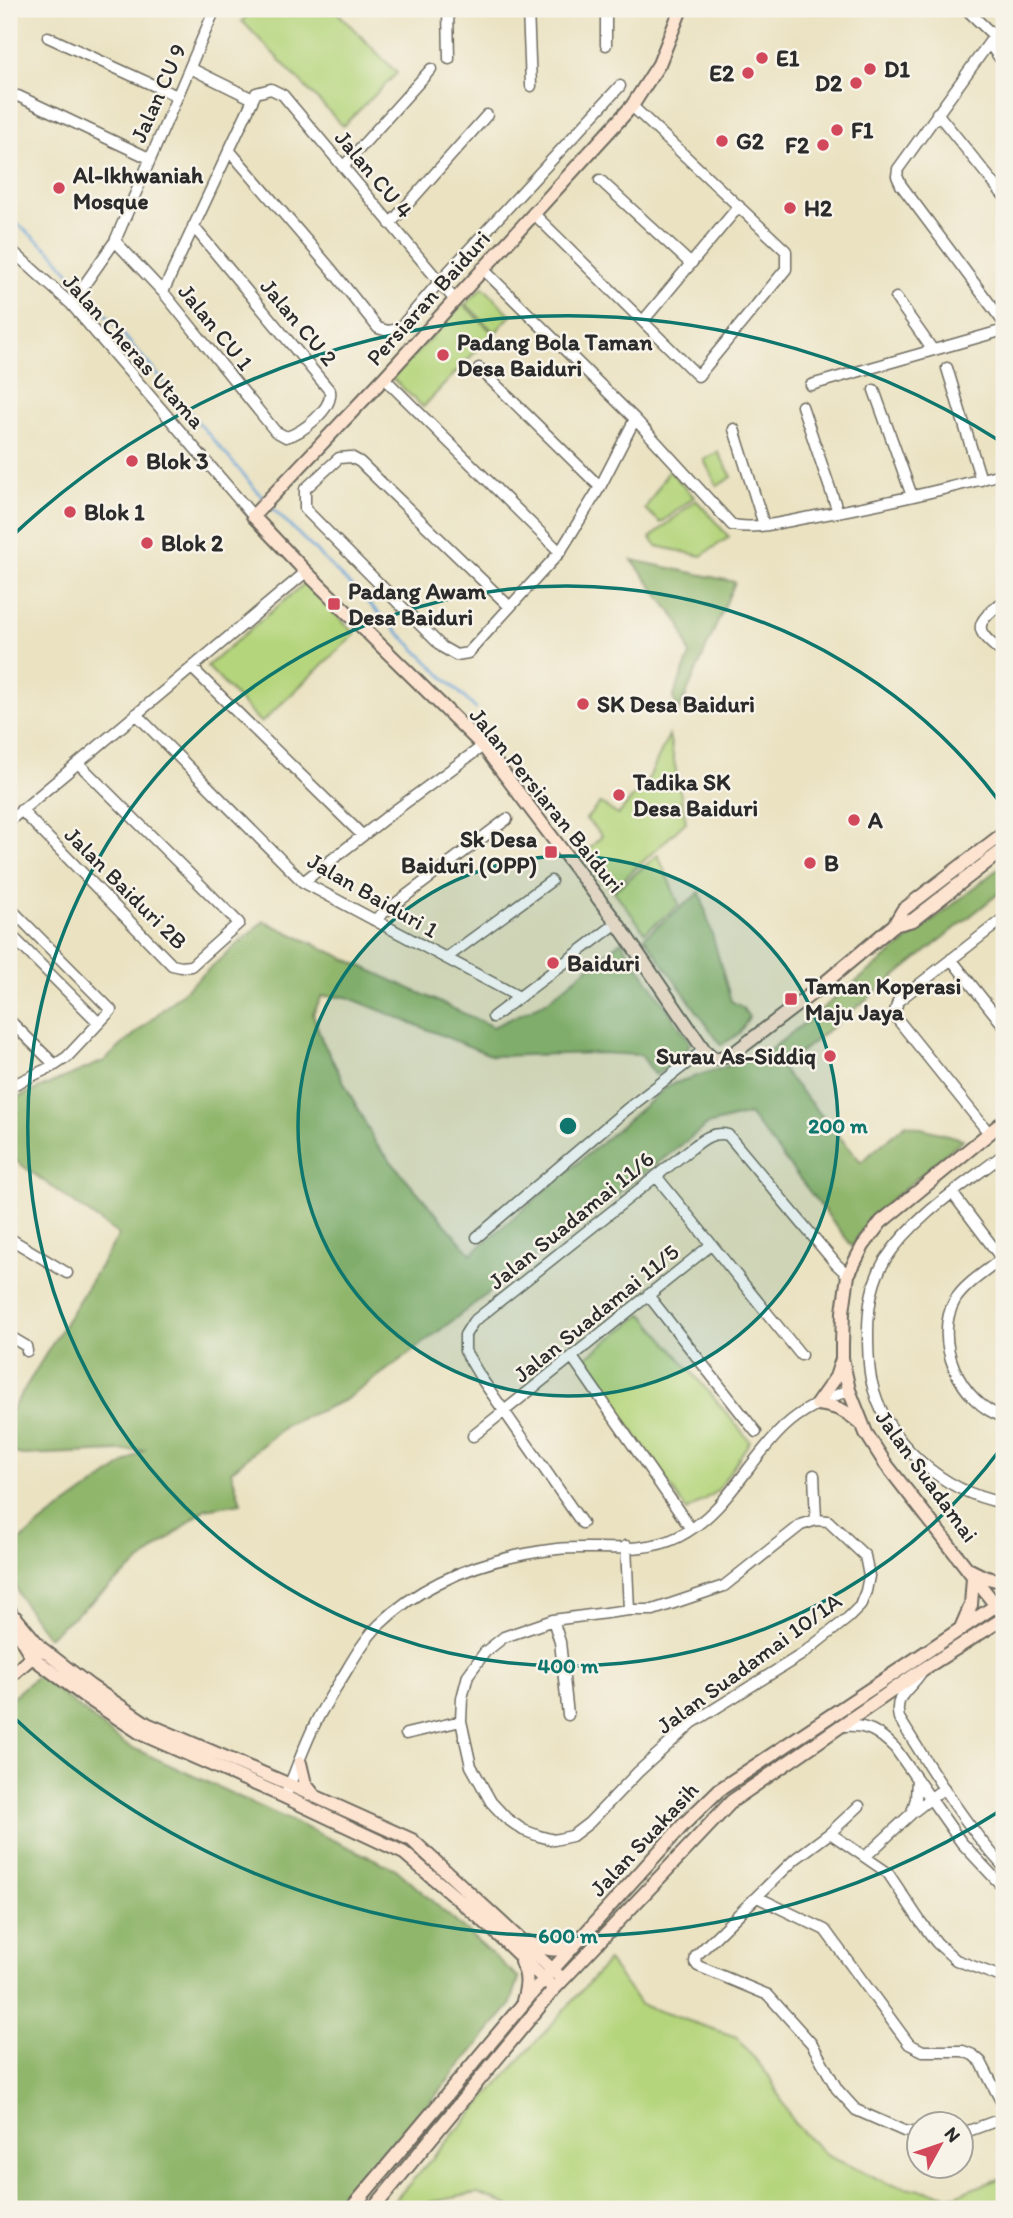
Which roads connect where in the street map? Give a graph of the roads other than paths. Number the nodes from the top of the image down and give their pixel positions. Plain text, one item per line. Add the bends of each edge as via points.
1 (215, 9) edge
2 (448, 9) edge
3 (528, 9) edge
4 (606, 9) edge
5 (681, 9) edge
6 (966, 9) edge
7 (1004, 31) edge
8 (48, 37) dead end
9 (992, 40) junction
10 (606, 45) dead end
11 (449, 59) dead end
12 (1004, 64) edge
13 (190, 68) junction
14 (431, 69) dead end
15 (531, 86) dead end
16 (620, 86) dead end
17 (18, 96) dead end
18 (177, 96) junction
19 (255, 96) junction
20 (632, 106) junction
21 (937, 113) junction
22 (487, 115) dead end
23 (229, 150) junction
24 (149, 159) junction
25 (343, 167) junction
26 (600, 180) dead end
27 (1004, 196) edge
28 (739, 206) junction
29 (533, 213) junction
30 (390, 224) junction
31 (193, 226) junction
32 (114, 241) junction
33 (9, 248) edge
34 (691, 264) junction
35 (482, 268) junction
36 (439, 282) junction
37 (163, 292) junction
38 (896, 298) dead end
39 (454, 299) junction
40 (71, 304) junction
41 (643, 321) junction
42 (1004, 323) edge
43 (1004, 330) edge
44 (932, 349) junction
45 (479, 368) dead end
46 (947, 368) dead end
47 (384, 378) junction
48 (811, 385) dead end
49 (874, 390) dead end
50 (802, 406) dead end
51 (635, 419) junction
52 (734, 429) dead end
53 (286, 437) joint
54 (1004, 473) edge
55 (981, 480) junction
56 (600, 487) junction
57 (912, 496) junction
58 (838, 512) junction
59 (253, 516) junction
60 (764, 525) junction
61 (560, 552) junction
62 (306, 572) junction
63 (1004, 601) edge
64 (510, 607) junction
65 (1004, 654) edge
66 (192, 668) junction
67 (136, 714) junction
68 (483, 746) junction
69 (78, 763) junction
70 (21, 810) junction
71 (507, 819) dead end
72 (9, 821) edge
73 (1004, 833) edge
74 (362, 835) junction
75 (1004, 849) edge
76 (551, 881) dead end
77 (303, 882) junction
78 (9, 907) edge
79 (1004, 918) edge
80 (374, 920) junction
81 (617, 923) junction
82 (894, 925) junction
83 (9, 933) edge
84 (446, 958) junction
85 (951, 959) junction
86 (519, 997) junction
87 (493, 1017) dead end
88 (9, 1020) edge
89 (99, 1023) junction
90 (1004, 1026) edge
91 (704, 1050) junction
92 (55, 1065) junction
93 (9, 1087) edge
94 (1004, 1121) edge
95 (989, 1133) junction
96 (1004, 1154) edge
97 (656, 1176) junction
98 (953, 1194) junction
99 (478, 1237) dead end
100 (9, 1238) edge
101 (711, 1245) junction
102 (1003, 1258) edge
103 (67, 1273) dead end
104 (848, 1275) junction
105 (648, 1295) junction
106 (9, 1336) edge
107 (27, 1351) dead end
108 (801, 1355) dead end
109 (572, 1357) junction
110 (842, 1358) junction
111 (849, 1390) junction
112 (817, 1404) junction
113 (505, 1411) junction
114 (1004, 1418) edge
115 (860, 1423) junction
116 (756, 1432) dead end
117 (473, 1436) dead end
118 (814, 1475) dead end
119 (1004, 1503) edge
120 (816, 1520) junction
121 (582, 1523) dead end
122 (691, 1529) junction
123 (626, 1546) junction
124 (970, 1573) junction
125 (1004, 1582) edge
126 (1000, 1603) edge
127 (9, 1609) edge
128 (629, 1610) junction
129 (1004, 1617) edge
130 (553, 1620) junction
131 (961, 1629) junction
132 (36, 1653) junction
133 (922, 1671) junction
134 (9, 1677) edge
135 (568, 1714) dead end
136 (461, 1721) junction
137 (843, 1726) junction
138 (406, 1734) dead end
139 (300, 1763) junction
140 (267, 1775) junction
141 (917, 1779) junction
142 (944, 1788) junction
143 (287, 1791) junction
144 (314, 1796) junction
145 (930, 1797) junction
146 (859, 1807) dead end
147 (912, 1813) junction
148 (943, 1817) junction
149 (830, 1833) junction
150 (866, 1856) junction
151 (1004, 1867) edge
152 (1004, 1888) edge
153 (757, 1897) junction
154 (517, 1945) junction
155 (574, 1947) junction
156 (548, 1974) junction
157 (1004, 1978) edge
158 (559, 1984) junction
159 (522, 2005) junction
160 (1004, 2107) edge
161 (1004, 2118) edge
162 (974, 2129) edge
163 (904, 2131) edge
164 (351, 2209) edge
165 (373, 2209) edge

1 - 13 street, Jalan CU 9
2 - 11 street
3 - 15 street
4 - 10 street
5 - 20 street, Persiaran Baiduri via 659,64
6 - 9 street
7 - 9 street
8 - 18 street
9 - 12 street
9 - 21 street
13 - 18 street, Jalan CU 9
13 - 19 street, Jalan CU 4
14 - 25 street
16 - 36 street
17 - 24 street
18 - 24 street, Jalan CU 9
19 - 23 street
19 - 25 street, Jalan CU 4 via 271,89 283,95
20 - 28 street
20 - 29 street, Persiaran Baiduri
21 - 27 street
21 - 42 street via 898,169 901,185
22 - 30 street
23 - 31 street
23 - 36 street via 378,328 398,329
24 - 32 street, Jalan CU 9
25 - 30 street, Jalan CU 4
26 - 34 street
28 - 34 street
28 - 41 street via 786,251 786,269 698,376
29 - 35 street, Persiaran Baiduri
29 - 41 street
30 - 36 street, Jalan CU 4
31 - 37 street
31 - 53 street, Jalan CU 2 via 330,391 327,407 297,434
32 - 37 street, Jalan CU 1
32 - 40 street, Jalan CU 9
33 - 40 street, Jalan Cheras Utama
34 - 41 street
35 - 39 street, Persiaran Baiduri
35 - 51 street
36 - 39 street, Jalan CU 4
37 - 53 street, Jalan CU 1 via 275,431
38 - 44 street
39 - 47 street, Persiaran Baiduri
40 - 59 street, Jalan Cheras Utama
43 - 44 street
44 - 48 street
45 - 56 street
46 - 55 street
47 - 59 street, Persiaran Baiduri
47 - 61 street
49 - 57 street
50 - 58 street
51 - 56 street
51 - 60 street via 732,525
52 - 60 street
54 - 55 street
55 - 57 street
56 - 61 street
57 - 58 street
58 - 60 street
59 - 62 street, Jalan Persiaran Baiduri
61 - 64 street
62 - 66 street
62 - 68 street, Jalan Persiaran Baiduri
63 - 65 street via 982,618 980,629
64 - 64 street via 360,462 339,458 306,489 305,509 442,647 456,655 468,653
66 - 67 street
66 - 74 street
67 - 69 street
67 - 77 street, Jalan Baiduri 1
68 - 74 street
68 - 81 street, Jalan Persiaran Baiduri
69 - 70 street
69 - 70 street, Jalan Baiduri 2B via 239,923 191,966 172,965
70 - 72 street
71 - 80 street
73 - 82 street via 904,910
74 - 77 street
75 - 82 street via 913,920
76 - 84 street
77 - 80 street, Jalan Baiduri 1
78 - 89 street via 111,1010
79 - 85 street
80 - 84 street, Jalan Baiduri 1
81 - 86 street
81 - 91 street, Jalan Persiaran Baiduri
82 - 91 street via 730,1056 714,1059
83 - 89 street
84 - 86 street, Jalan Baiduri 1
85 - 90 street
85 - 95 street via 898,1001 894,1015
86 - 87 street
88 - 92 street
89 - 92 street
91 - 99 street
92 - 93 street
94 - 95 street, Jalan Suadamai
95 - 104 street, Jalan Suadamai via 881,1222
96 - 98 street
97 - 101 street
97 - 104 street, Jalan Suadamai 11/6 via 711,1135 728,1135
97 - 113 street, Jalan Suadamai 11/6 via 473,1322 465,1335 465,1351
98 - 102 street
98 - 119 street via 905,1234 877,1276 868,1318 871,1380 884,1415 905,1446 933,1472 962,1490
100 - 103 street
101 - 105 street, Jalan Suadamai 11/5
101 - 108 street
102 - 114 street via 956,1300 950,1313 948,1350 959,1378 975,1398
104 - 110 street, Jalan Suadamai
105 - 109 street, Jalan Suadamai 11/5
105 - 116 street
106 - 107 street
109 - 113 street, Jalan Suadamai 11/5
109 - 122 street
110 - 111 street, Jalan Suadamai
110 - 112 street via 836,1377
111 - 112 street
111 - 115 street, Jalan Suadamai
112 - 115 street via 837,1407
112 - 122 street via 785,1426 725,1500
113 - 117 street, Jalan Suadamai 11/5
113 - 121 street
115 - 124 street, Jalan Suadamai
118 - 120 street
120 - 128 street, Jalan Suadamai 10/1A via 801,1525 724,1586 653,1610
120 - 136 street, Jalan Suadamai 10/1A via 828,1521 865,1556 869,1576 860,1606 801,1655 692,1723 572,1836 554,1840 539,1836 506,1818 491,1802 471,1766
122 - 123 street via 676,1538
123 - 128 street
123 - 139 street via 523,1554 484,1563 430,1587 379,1625 359,1650 320,1715
124 - 125 street
124 - 126 street, Jalan Suadamai
124 - 131 street via 971,1605
126 - 129 street, Jalan Suadamai
126 - 131 street, Jalan Suakasih
127 - 132 street via 17,1632
128 - 130 street, Jalan Suadamai 10/1A
129 - 133 street, Jalan Suakasih
130 - 135 street via 564,1662
130 - 136 street, Jalan Suadamai 10/1A via 504,1637 485,1652 468,1675
131 - 155 street, Jalan Suakasih via 719,1790
132 - 134 street
132 - 140 street via 147,1724
132 - 143 street via 142,1734
133 - 137 street, Jalan Suakasih
133 - 142 street via 896,1707
136 - 138 street
137 - 141 street via 874,1729 895,1748
137 - 158 street, Jalan Suakasih via 732,1801
139 - 140 street via 281,1774
139 - 143 street
139 - 144 street via 305,1784
140 - 143 street
141 - 145 street
141 - 147 street
142 - 145 street
142 - 151 street
143 - 144 street
143 - 154 street via 404,1853
144 - 154 street via 412,1840
145 - 147 street
145 - 148 street
146 - 149 street
147 - 148 street via 925,1811
147 - 150 street
148 - 152 street
149 - 150 street
149 - 153 street via 795,1858
150 - 157 street via 888,1873 937,1944 956,1960
153 - 160 street via 825,1930 909,2044 923,2051 973,2054
153 - 163 street via 695,1962 768,1995 812,2044 837,2089 856,2110
154 - 155 street via 557,1951
154 - 156 street
154 - 159 street via 527,1972
155 - 156 street, Jalan Suakasih
156 - 158 street
156 - 159 street, Jalan Suakasih
158 - 165 street, Jalan Suakasih
159 - 164 street, Jalan Suakasih
161 - 162 street

